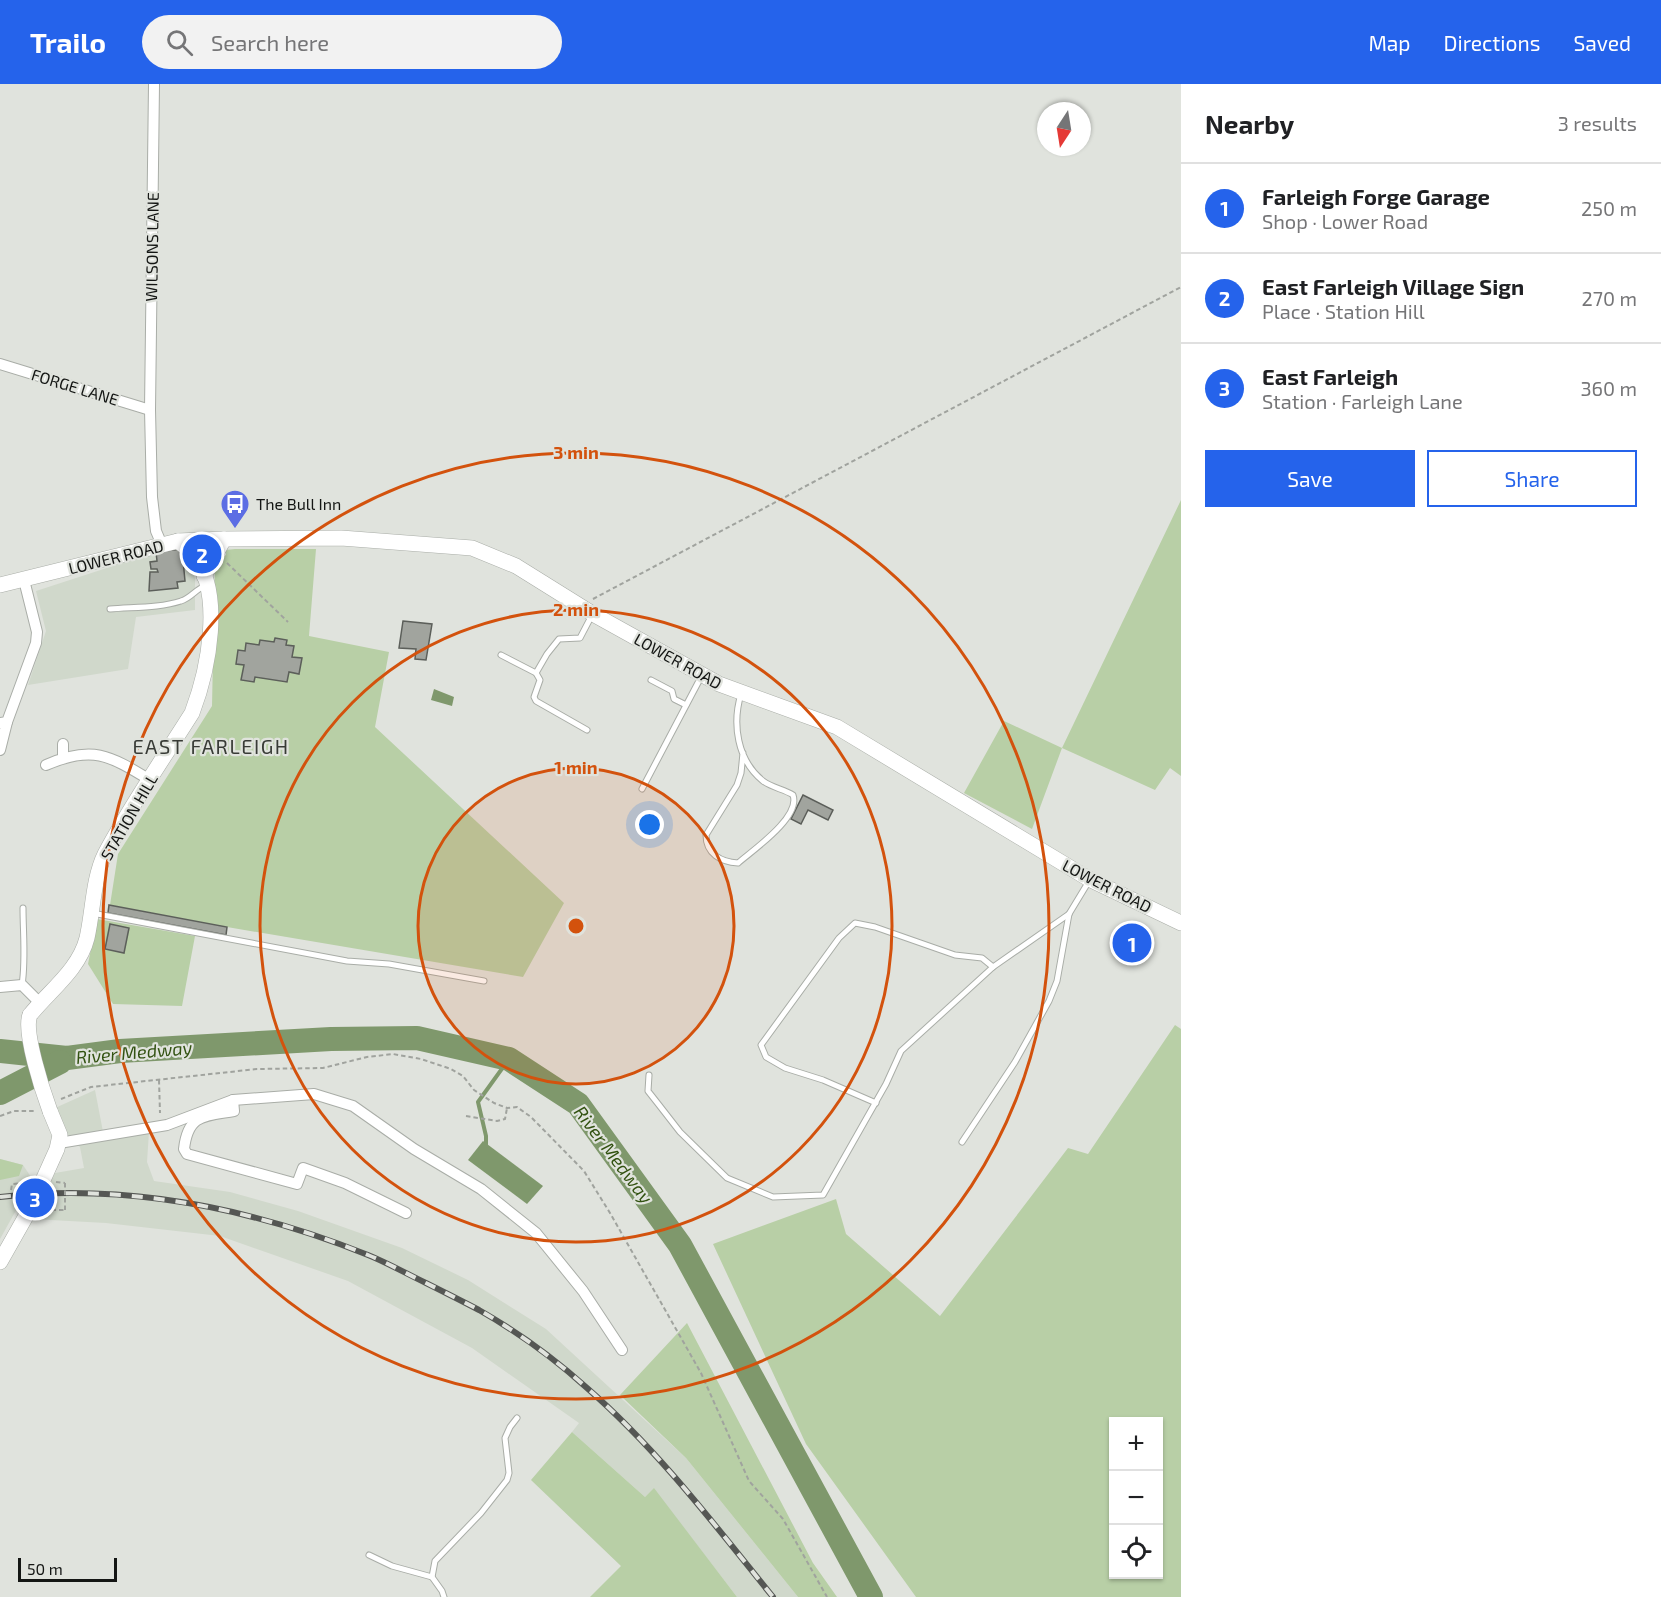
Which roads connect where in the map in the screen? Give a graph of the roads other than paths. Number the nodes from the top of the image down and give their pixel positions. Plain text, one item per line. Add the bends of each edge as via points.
1 (153, 84) edge
2 (0, 364) edge
3 (150, 410) junction
4 (225, 539) junction
5 (178, 541) junction
6 (162, 545) junction
7 (24, 580) junction
8 (205, 581) junction
9 (0, 585) edge
10 (110, 609) dead end
11 (586, 610) junction
12 (501, 655) dead end
13 (536, 673) junction
14 (702, 676) junction
15 (651, 680) dead end
16 (741, 694) junction
17 (686, 705) junction
18 (3, 722) edge
19 (587, 730) dead end
20 (63, 744) dead end
21 (0, 750) edge
22 (743, 753) junction
23 (63, 758) junction
24 (46, 765) dead end
25 (150, 780) junction
26 (642, 789) dead end
27 (1089, 879) junction
28 (23, 908) dead end
29 (90, 913) junction
30 (1070, 914) junction
31 (1181, 923) edge
32 (993, 967) junction
33 (484, 981) dead end
34 (22, 985) junction
35 (0, 987) edge
36 (35, 1009) junction
37 (649, 1075) dead end
38 (233, 1100) junction
39 (876, 1103) junction
40 (962, 1142) dead end
41 (59, 1143) junction
42 (406, 1213) dead end
43 (0, 1262) edge
44 (622, 1350) dead end
45 (517, 1418) dead end
46 (369, 1555) dead end
47 (432, 1577) junction
48 (444, 1597) edge

1 - 3 street, WILSONS LANE
2 - 3 street, FORGE LANE
3 - 6 street, WILSONS LANE via 152,497 156,531
4 - 5 main road, LOWER ROAD
4 - 8 main road
4 - 11 main road, LOWER ROAD via 341,538 472,548 516,566
5 - 6 main road, LOWER ROAD
5 - 8 main road, STATION HILL via 191,552
6 - 7 main road, LOWER ROAD
7 - 9 main road, LOWER ROAD
7 - 18 street via 36,642
8 - 10 lane via 189,598 177,602
8 - 25 main road, STATION HILL via 210,622 201,691 192,713
11 - 13 lane via 580,638 559,639
11 - 14 main road, LOWER ROAD
12 - 13 lane
13 - 19 lane via 540,680 534,697 537,701
14 - 16 main road, LOWER ROAD
14 - 17 lane
15 - 17 lane via 672,691 674,699
16 - 22 lane via 735,725
16 - 27 main road, LOWER ROAD via 837,727
17 - 26 lane
18 - 21 street
20 - 23 street
22 - 22 lane via 763,781 793,795 795,800 779,828 738,863 711,852 706,835 737,785
23 - 24 street
23 - 25 street via 98,754 121,762
25 - 29 main road, STATION HILL via 104,856
27 - 30 lane
27 - 31 main road, LOWER ROAD
28 - 34 lane
29 - 33 lane via 347,962 389,964
29 - 36 main road, STATION HILL via 87,940 78,959
30 - 32 lane
30 - 40 lane via 1057,981 1048,1001 1015,1062
32 - 39 lane via 901,1052
32 - 39 lane via 982,958 955,955 855,923 839,938 761,1045 766,1057 785,1068
34 - 35 street
34 - 36 street
36 - 41 main road, bridge via 27,1022 28,1030 36,1067 60,1135
37 - 39 lane via 648,1090 680,1132 727,1178 773,1197 823,1195
38 - 41 street via 161,1125
38 - 42 street via 234,1111 195,1120 188,1127 184,1149 187,1154 297,1184 303,1168 345,1183
38 - 44 street via 314,1094 353,1106 481,1189 536,1233 583,1291
41 - 43 main road via 30,1209
45 - 47 lane via 505,1438 507,1480 435,1561
46 - 47 lane
47 - 48 lane

